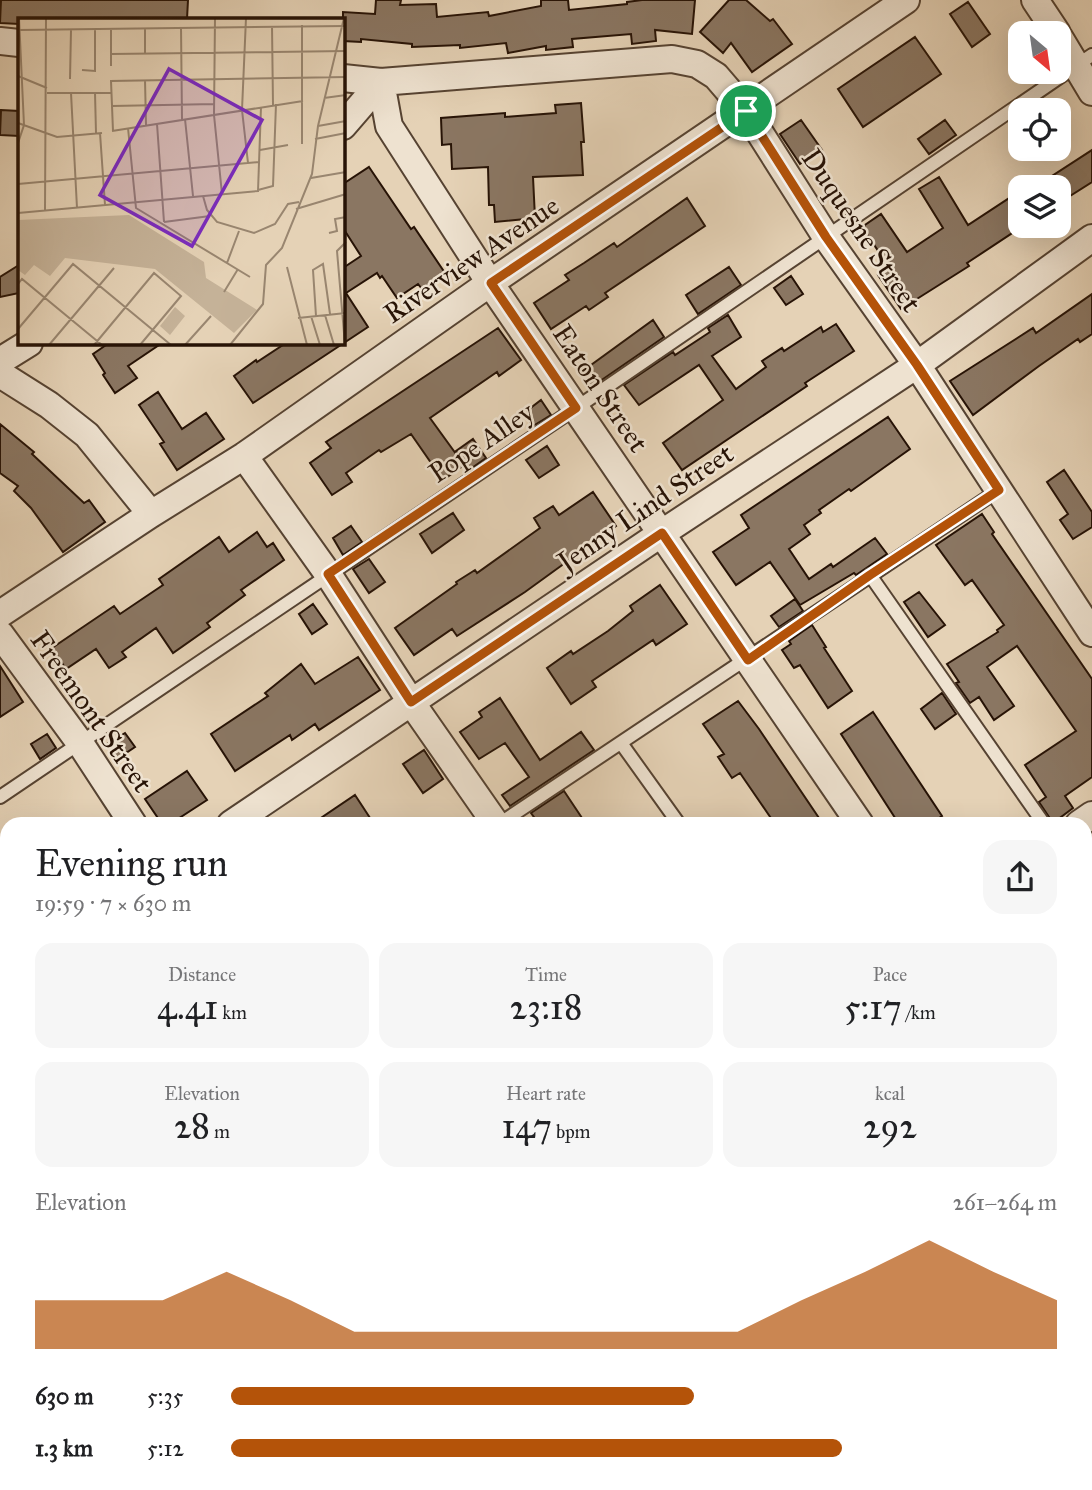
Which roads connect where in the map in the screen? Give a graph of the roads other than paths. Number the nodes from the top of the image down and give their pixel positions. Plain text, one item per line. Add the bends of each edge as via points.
1 (906, 0) edge
2 (1035, 0) edge
3 (1049, 21) edge
4 (0, 41) edge
5 (18, 43) edge
6 (1071, 48) edge
7 (1084, 60) edge
8 (345, 78) edge
9 (381, 82) junction
10 (1092, 92) edge
11 (746, 111) junction
12 (345, 124) edge
13 (826, 237) junction
14 (1092, 238) edge
15 (491, 283) junction
16 (26, 345) edge
17 (0, 360) edge
18 (917, 365) junction
19 (0, 374) edge
20 (576, 408) junction
21 (244, 456) junction
22 (999, 490) junction
23 (151, 514) junction
24 (662, 533) junction
25 (328, 574) junction
26 (870, 575) junction
27 (0, 614) edge
28 (1092, 633) edge
29 (0, 634) edge
30 (748, 660) junction
31 (411, 702) junction
32 (80, 743) junction
33 (621, 743) junction
34 (0, 797) edge
35 (128, 817) edge
36 (241, 817) edge
37 (493, 817) edge
38 (509, 817) edge
39 (674, 817) edge
40 (855, 817) edge
41 (1039, 817) edge

1 - 11 street, Riverview Avenue
2 - 3 street
4 - 5 street
6 - 7 street
7 - 10 street
7 - 13 lane, Pope Alley
8 - 9 street, Duquesne Street
9 - 11 street, Duquesne Street via 672,59 697,64 716,76
9 - 12 street
9 - 15 street, Eaton Street via 389,126
11 - 13 street, Duquesne Street
11 - 15 street, Riverview Avenue
13 - 18 street, Duquesne Street
13 - 20 lane, Pope Alley
14 - 18 street, Jenny Lind Street
15 - 20 street, Eaton Street
15 - 21 street, Riverview Avenue
16 - 17 street
18 - 22 street, Duquesne Street
18 - 24 street, Jenny Lind Street
19 - 23 street via 87,435
20 - 24 street, Eaton Street
20 - 25 lane, Pope Alley
21 - 23 street, Riverview Avenue
21 - 25 street
22 - 26 lane
22 - 28 street, Duquesne Street
23 - 27 street, Riverview Avenue
24 - 30 street, Eaton Street
24 - 31 street, Jenny Lind Street
25 - 31 street
25 - 32 lane, Pope Alley
26 - 30 lane
26 - 41 lane
29 - 32 street, Freemont Street
30 - 33 lane
30 - 40 street, Eaton Street
31 - 36 street, Jenny Lind Street
31 - 37 street
32 - 34 lane, Pope Alley
32 - 35 street, Freemont Street
33 - 38 lane
33 - 39 lane

